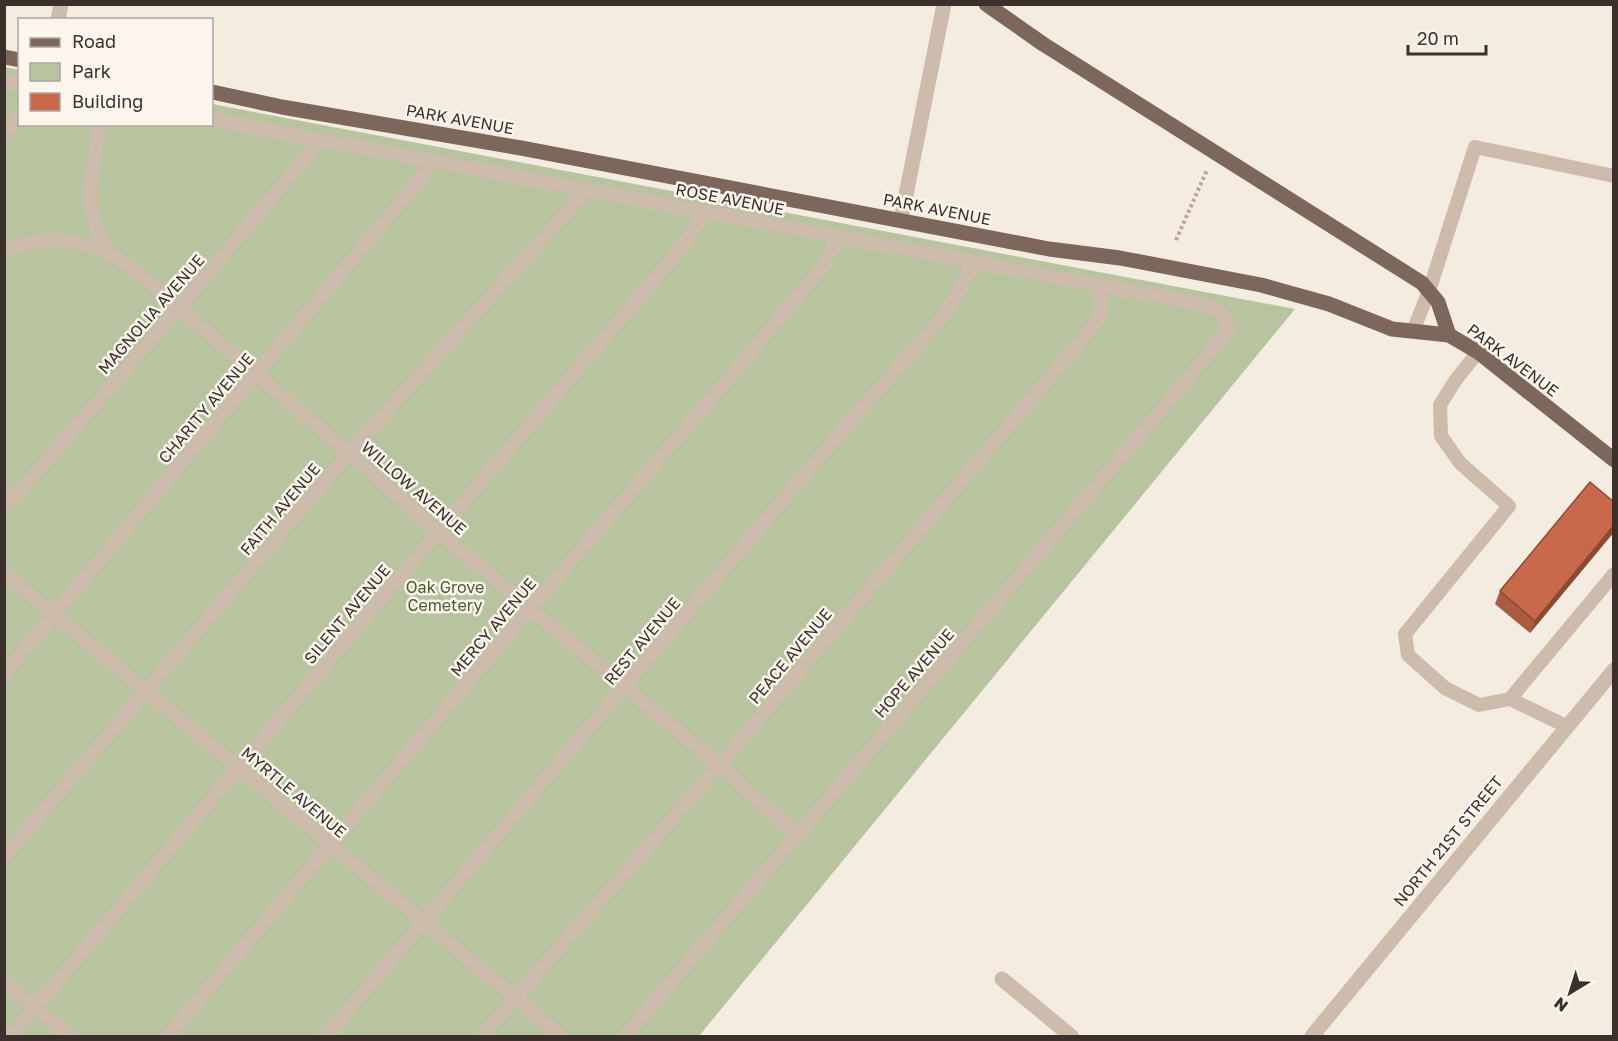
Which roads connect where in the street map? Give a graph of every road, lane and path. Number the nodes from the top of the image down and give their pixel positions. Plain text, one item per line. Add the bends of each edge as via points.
1 (944, 4) edge
2 (986, 4) edge
3 (213, 92) edge
4 (18, 118) edge
5 (213, 120) edge
6 (100, 126) edge
7 (4, 135) edge
8 (320, 140) junction
9 (429, 160) junction
10 (1208, 170) dead end
11 (1614, 176) edge
12 (588, 189) junction
13 (705, 211) junction
14 (901, 220) junction
15 (838, 236) junction
16 (1176, 240) dead end
17 (4, 250) edge
18 (113, 255) junction
19 (974, 262) junction
20 (1101, 286) junction
21 (1429, 291) junction
22 (178, 309) junction
23 (1228, 330) joint
24 (1413, 332) junction
25 (1449, 335) junction
26 (1478, 352) junction
27 (255, 375) junction
28 (349, 453) junction
29 (1614, 460) edge
30 (4, 506) edge
31 (438, 532) junction
32 (4, 573) edge
33 (1614, 574) edge
34 (530, 609) junction
35 (55, 615) junction
36 (1614, 670) edge
37 (4, 675) edge
38 (625, 688) junction
39 (146, 691) junction
40 (1510, 699) junction
41 (1566, 726) junction
42 (719, 765) junction
43 (239, 767) junction
44 (797, 835) junction
45 (330, 844) junction
46 (4, 857) edge
47 (424, 923) junction
48 (1002, 978) dead end
49 (4, 982) edge
50 (514, 998) junction
51 (36, 1008) junction
52 (11, 1036) edge
53 (70, 1036) edge
54 (168, 1036) edge
55 (326, 1036) edge
56 (482, 1036) edge
57 (561, 1036) edge
58 (625, 1036) edge
59 (1071, 1036) edge
60 (1312, 1036) edge

1 - 14 street
2 - 21 main road via 1043,44 1353,238
3 - 14 main road, PARK AVENUE
4 - 7 lane
5 - 8 lane, ROSE AVENUE
6 - 18 lane, WILLOW AVENUE via 89,192 94,224
8 - 9 lane, ROSE AVENUE
8 - 22 lane, MAGNOLIA AVENUE
9 - 12 lane, ROSE AVENUE
9 - 27 lane, CHARITY AVENUE via 425,173
10 - 16 path
11 - 21 lane via 1475,147
12 - 13 lane, ROSE AVENUE
12 - 28 lane, FAITH AVENUE
13 - 15 lane, ROSE AVENUE
13 - 31 lane, SILENT AVENUE via 666,266
14 - 24 main road, PARK AVENUE via 1261,285 1329,304 1392,329
15 - 19 lane, ROSE AVENUE
15 - 34 lane, MERCY AVENUE via 824,265
17 - 18 lane via 36,241 74,241
18 - 22 lane, WILLOW AVENUE
19 - 20 lane, ROSE AVENUE
19 - 38 lane, REST AVENUE via 940,319
20 - 23 lane, ROSE AVENUE via 1205,305 1220,311
20 - 42 lane, PEACE AVENUE via 1101,313 1091,329
21 - 24 lane
21 - 25 main road via 1438,302
22 - 27 lane, WILLOW AVENUE
22 - 30 lane, MAGNOLIA AVENUE
23 - 44 lane, HOPE AVENUE
24 - 25 main road, PARK AVENUE
25 - 26 main road, PARK AVENUE
26 - 29 main road, PARK AVENUE
26 - 40 lane via 1440,405 1442,436 1460,463 1509,506 1405,634 1408,655 1445,688 1479,705
27 - 28 lane, WILLOW AVENUE
27 - 35 lane, CHARITY AVENUE
28 - 31 lane, WILLOW AVENUE
28 - 39 lane, FAITH AVENUE
31 - 34 lane, WILLOW AVENUE
31 - 43 lane, SILENT AVENUE
32 - 35 lane, MYRTLE AVENUE
33 - 40 lane
34 - 38 lane, WILLOW AVENUE
34 - 45 lane, MERCY AVENUE
35 - 37 lane, CHARITY AVENUE
35 - 39 lane, MYRTLE AVENUE
36 - 41 street, NORTH 21ST STREET
38 - 42 lane, WILLOW AVENUE
38 - 47 lane, REST AVENUE
39 - 43 lane, MYRTLE AVENUE
39 - 46 lane, FAITH AVENUE
40 - 41 lane
41 - 60 street, NORTH 21ST STREET
42 - 44 lane, WILLOW AVENUE
42 - 50 lane, PEACE AVENUE
43 - 45 lane, MYRTLE AVENUE
43 - 51 lane, SILENT AVENUE
44 - 58 lane, HOPE AVENUE
45 - 47 lane, MYRTLE AVENUE
45 - 54 lane, MERCY AVENUE
47 - 50 lane, MYRTLE AVENUE
47 - 55 lane, REST AVENUE
48 - 59 street
49 - 51 lane
50 - 56 lane, PEACE AVENUE
50 - 57 lane, MYRTLE AVENUE
51 - 52 lane, SILENT AVENUE
51 - 53 lane

